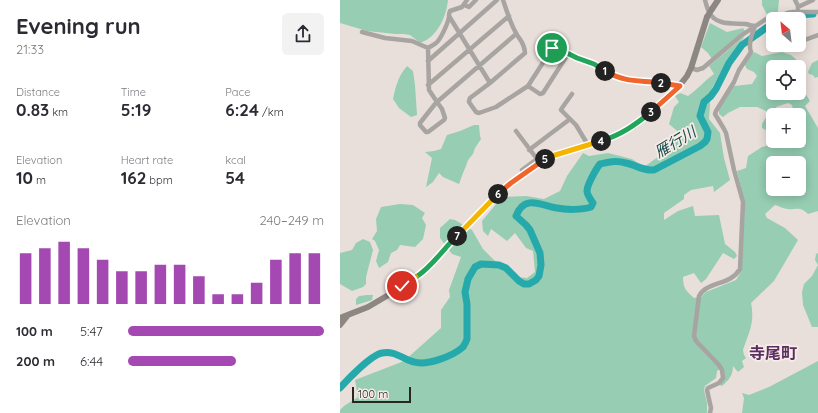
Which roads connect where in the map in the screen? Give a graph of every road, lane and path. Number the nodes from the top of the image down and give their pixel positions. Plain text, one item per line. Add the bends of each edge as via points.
1 (467, 0) edge
2 (476, 0) edge
3 (497, 0) edge
4 (503, 0) edge
5 (705, 0) edge
6 (718, 0) edge
7 (795, 0) edge
8 (811, 0) edge
9 (464, 5) junction
10 (798, 10) junction
11 (818, 12) edge
12 (450, 16) junction
13 (509, 16) junction
14 (755, 26) junction
15 (362, 32) dead end
16 (460, 33) junction
17 (516, 34) junction
18 (818, 35) edge
19 (806, 39) edge
20 (428, 48) junction
21 (469, 49) junction
22 (568, 54) junction
23 (428, 61) junction
24 (479, 66) junction
25 (691, 68) junction
26 (490, 83) junction
27 (428, 85) junction
28 (528, 86) junction
29 (680, 86) junction
30 (572, 94) dead end
31 (438, 102) junction
32 (570, 119) junction
33 (516, 131) dead end
34 (588, 146) junction
35 (529, 150) junction
36 (524, 173) junction
37 (349, 314) junction
38 (340, 318) edge
39 (340, 325) edge
40 (710, 413) edge

1 - 9 street
2 - 9 street via 469,7
3 - 16 street
4 - 13 street
5 - 14 street via 708,12 721,22
6 - 25 main road, bridge via 707,17
7 - 10 street via 798,3
8 - 10 street
9 - 12 street via 450,11
10 - 11 street
10 - 14 street via 766,19
12 - 16 street
12 - 20 street via 439,40
13 - 17 street
13 - 21 street
14 - 25 street via 703,68
14 - 40 street via 750,52 716,111 726,133 743,202 740,269 731,279 706,288 699,296 698,302 694,336 719,365 723,378 707,390
15 - 20 street via 412,41
16 - 21 street
16 - 23 street
17 - 24 street
17 - 26 street via 525,47 525,53
18 - 19 street
20 - 23 street
21 - 24 street
21 - 27 street
22 - 28 street via 552,48
22 - 28 street via 543,93 540,94
22 - 29 street via 630,81
23 - 27 street
24 - 26 street
24 - 31 street
25 - 29 main road
26 - 28 street via 469,99 476,112 496,107
27 - 31 street via 429,92
29 - 34 main road via 634,126
30 - 32 street via 561,110
31 - 31 street via 445,118 426,132 420,123
32 - 34 street
32 - 35 street
33 - 35 street
34 - 36 main road via 552,156
35 - 36 street via 537,159 522,170
36 - 37 main road via 498,194 420,274 368,307
37 - 38 main road
37 - 39 main road

